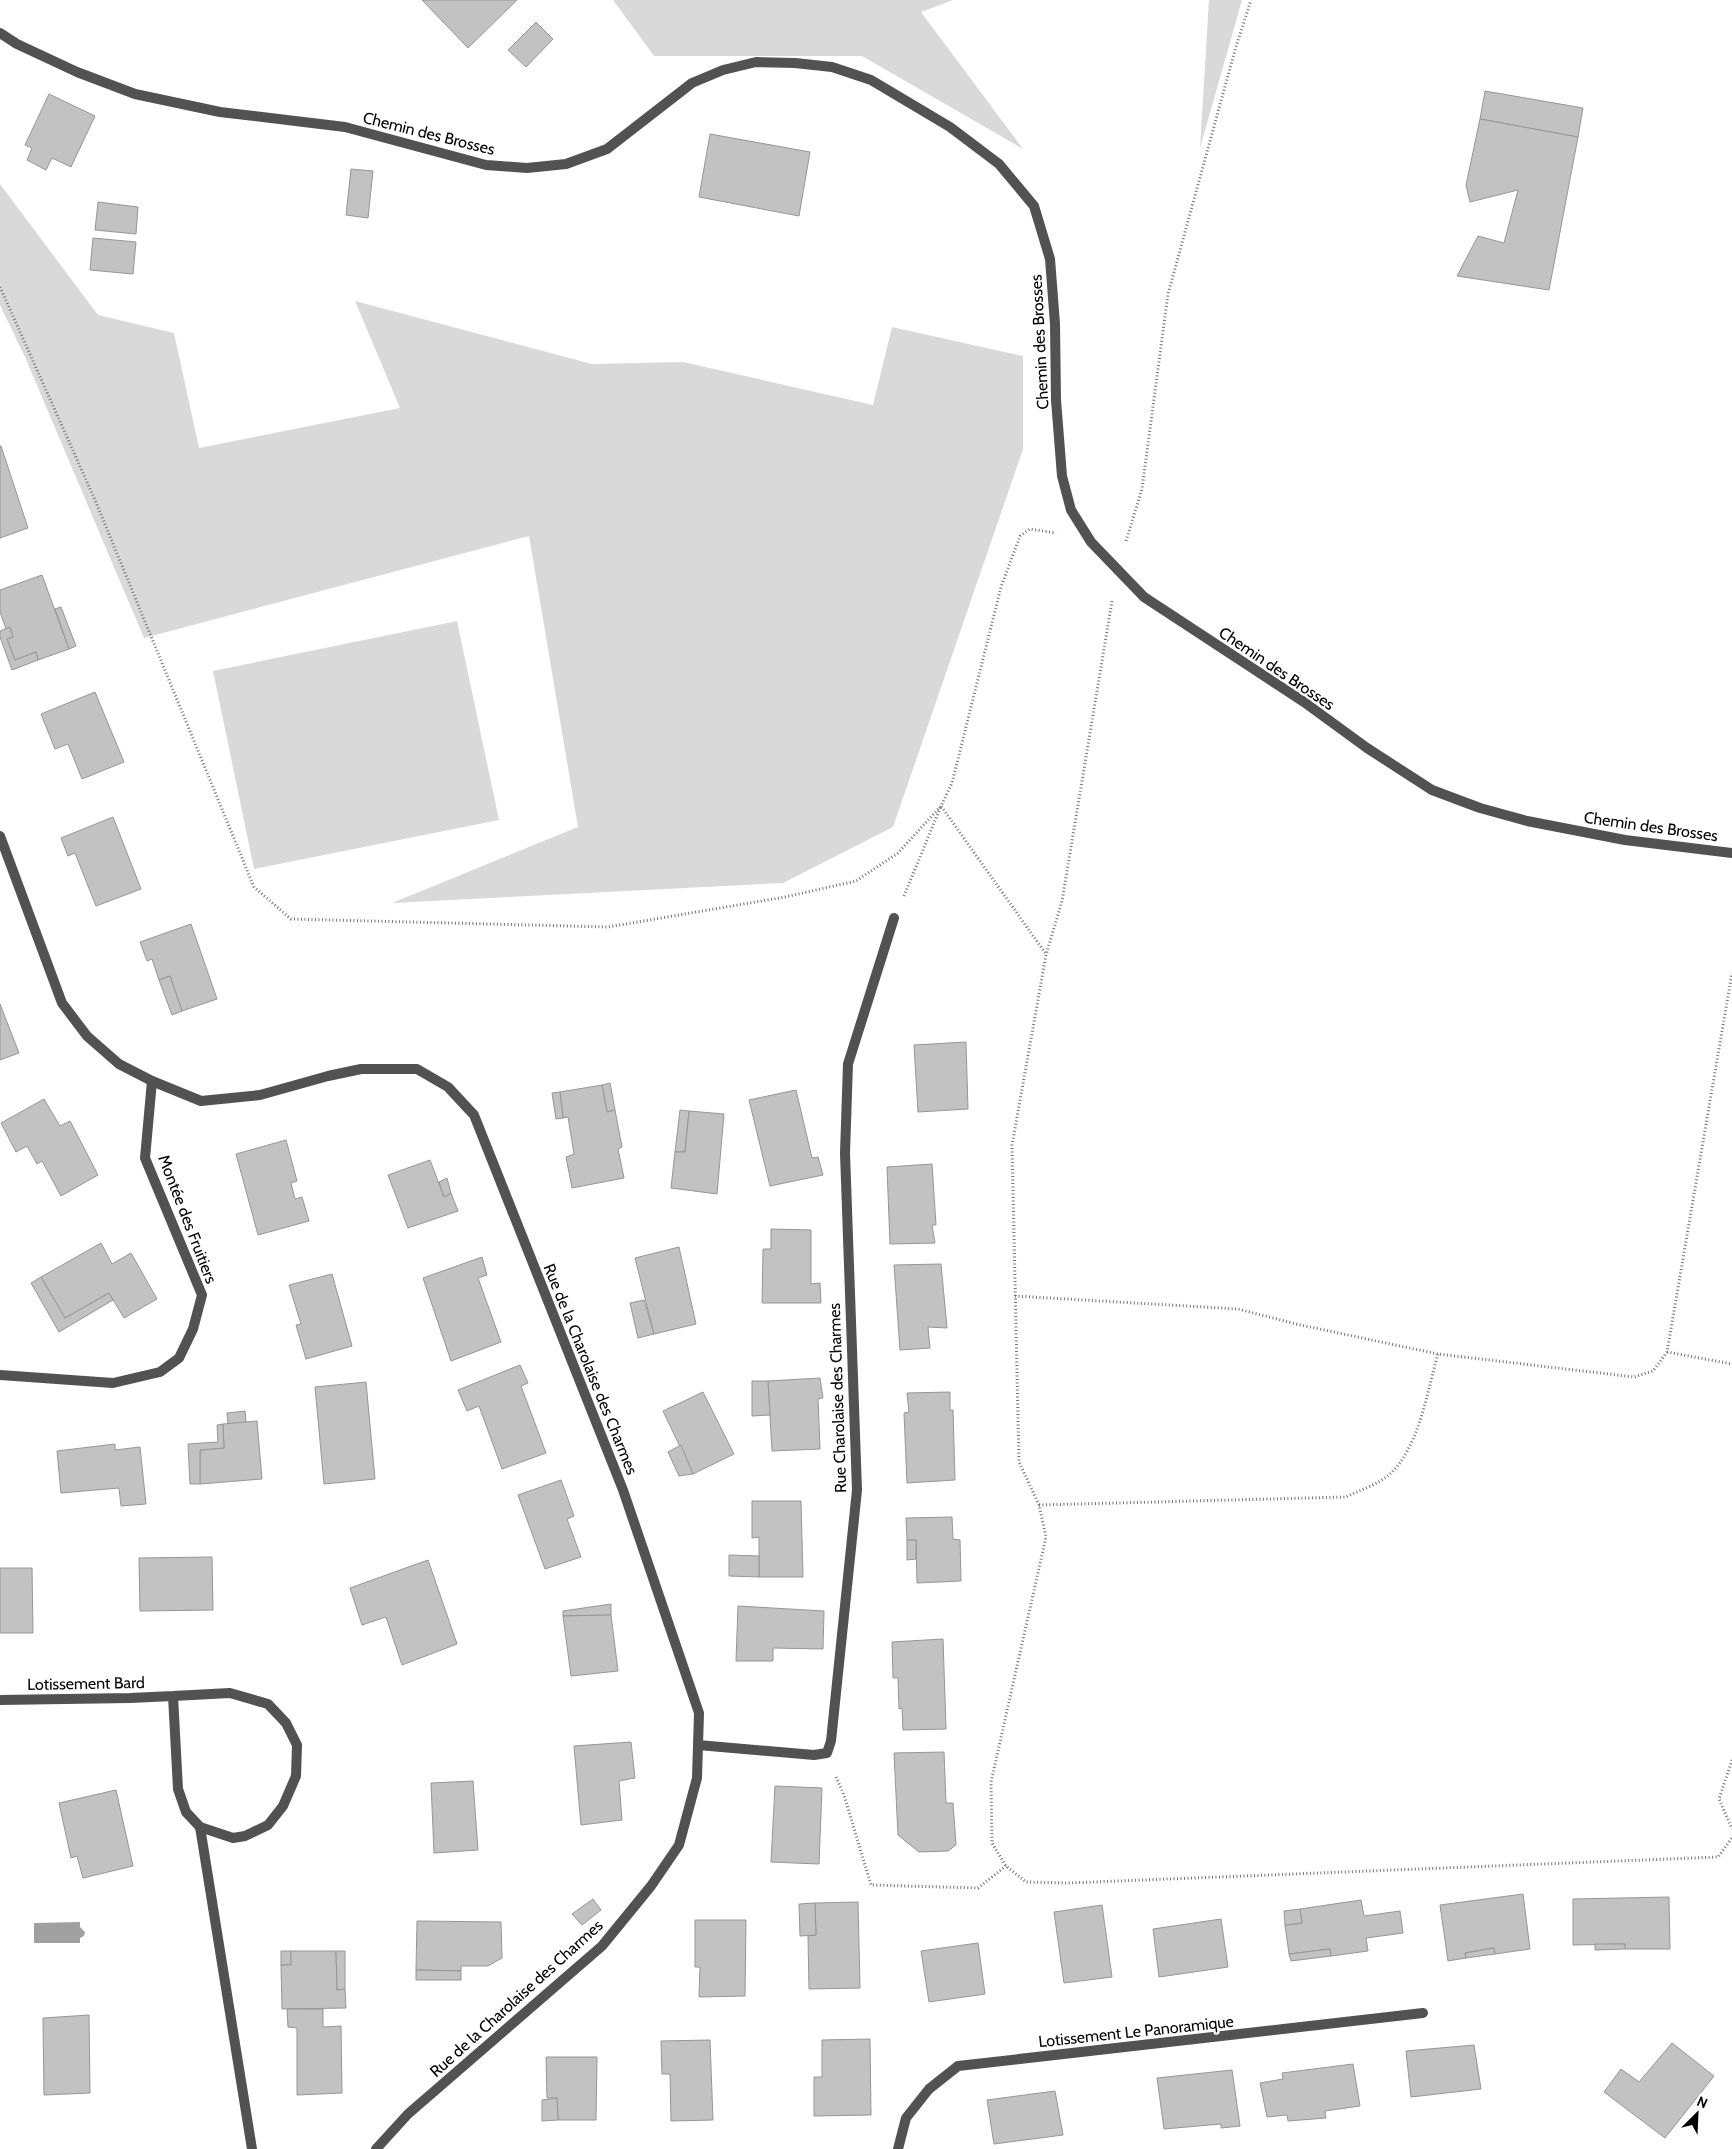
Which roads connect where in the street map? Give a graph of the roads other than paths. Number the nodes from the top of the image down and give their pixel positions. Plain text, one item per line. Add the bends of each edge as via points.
1 (0, 33) edge
2 (0, 836) edge
3 (1732, 853) edge
4 (894, 918) road end
5 (152, 1081) junction
6 (0, 1375) edge
7 (173, 1696) junction
8 (0, 1700) edge
9 (698, 1745) junction
10 (200, 1827) junction
11 (1423, 2013) dead end
12 (252, 2149) edge
13 (376, 2149) edge
14 (898, 2149) edge

1 - 3 street, Chemin des Brosses via 76,72 135,94 220,112 345,127 486,165 527,168 566,164 607,149 692,82 723,70 756,62 795,63 832,67 871,80 950,127 999,164 1034,206 1050,259 1062,476 1071,510 1091,542 1144,597 1432,790 1527,822 1625,840
2 - 5 street, Rue de la Charolaise des Charmes via 62,1003 87,1036 119,1064
4 - 9 street, Rue Charolaise des Charmes via 848,1064 845,1153 857,1490 831,1741 827,1753 814,1755
5 - 6 street, Montée des Fruitiers via 146,1158 202,1295 193,1329 179,1358 160,1372 113,1382
5 - 9 street, Rue de la Charolaise des Charmes via 201,1101 260,1095 361,1069 417,1069 448,1087 474,1115 623,1490 699,1713
7 - 8 street, Lotissement Bard
7 - 10 street via 178,1789 186,1812
7 - 10 street, Lotissement Bard via 230,1693 268,1704 286,1723 297,1745 296,1776 283,1806 268,1825 234,1838
9 - 13 street, Rue de la Charolaise des Charmes via 697,1778 679,1845 651,1886 602,1946 408,2114
10 - 12 street
11 - 14 street, Lotissement Le Panoramique via 958,2066 929,2089 906,2118

